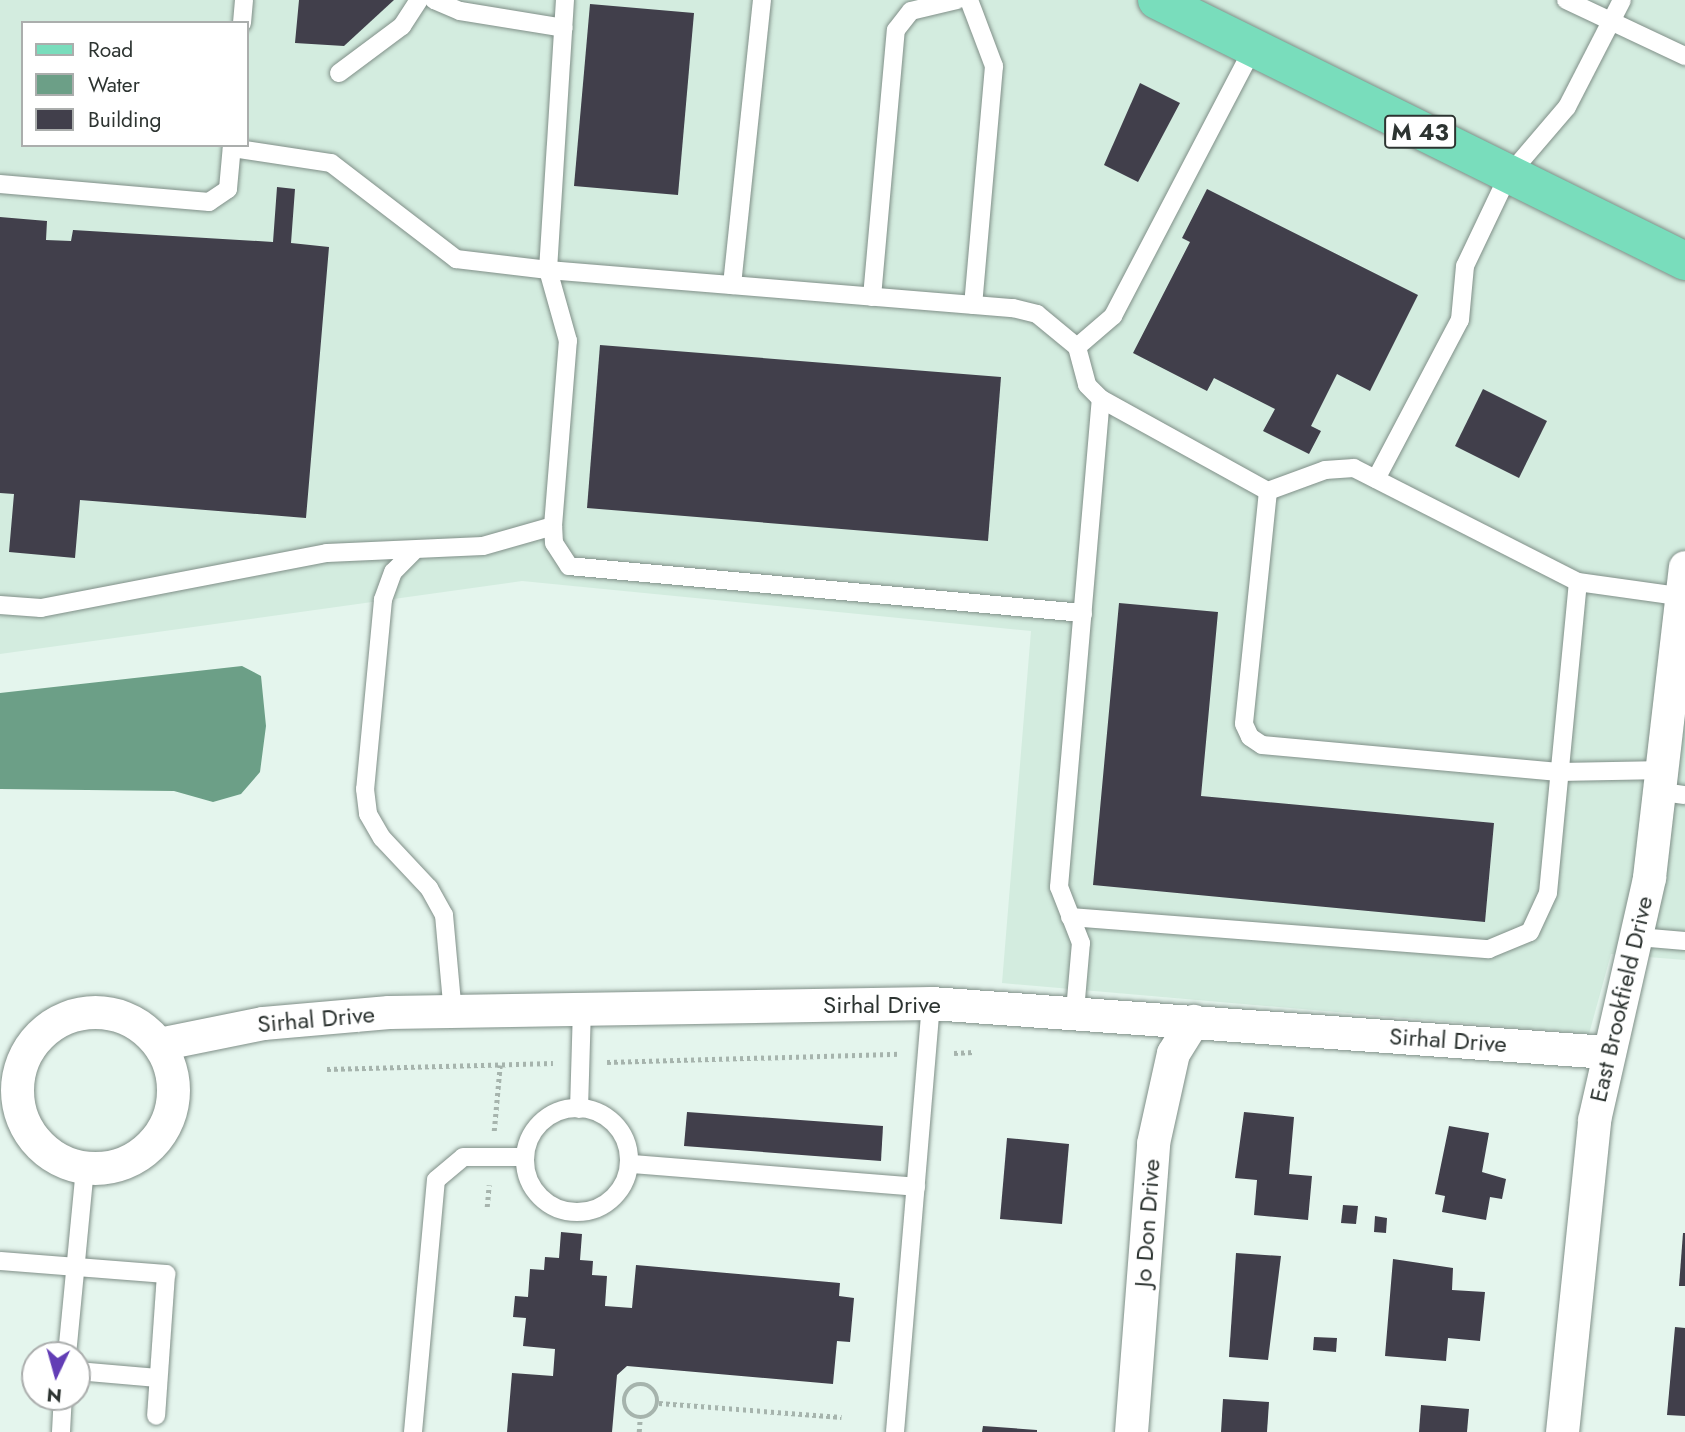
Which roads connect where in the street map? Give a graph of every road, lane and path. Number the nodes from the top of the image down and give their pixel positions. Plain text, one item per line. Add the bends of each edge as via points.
1 (244, 0) edge
2 (419, 0) edge
3 (434, 0) edge
4 (565, 0) edge
5 (762, 0) edge
6 (957, 0) edge
7 (970, 0) edge
8 (1157, 0) edge
9 (1566, 0) edge
10 (1622, 0) edge
11 (242, 21) edge
12 (1610, 22) junction
13 (564, 28) junction
14 (1253, 48) junction
15 (1685, 56) edge
16 (339, 73) dead end
17 (232, 147) edge
18 (1508, 176) junction
19 (0, 184) edge
20 (1685, 261) edge
21 (548, 270) junction
22 (732, 285) junction
23 (872, 297) junction
24 (973, 305) junction
25 (1077, 347) junction
26 (1101, 399) junction
27 (1376, 479) junction
28 (1268, 491) junction
29 (553, 526) junction
30 (413, 552) junction
31 (1578, 582) junction
32 (1684, 587) edge
33 (0, 605) edge
34 (1083, 612) junction
35 (1559, 772) junction
36 (1671, 786) edge
37 (1070, 917) junction
38 (1639, 937) junction
39 (1685, 941) edge
40 (932, 1003) junction
41 (582, 1010) junction
42 (1075, 1011) junction
43 (453, 1013) junction
44 (1193, 1021) junction
45 (159, 1044) junction
46 (974, 1052) dead end
47 (1607, 1052) junction
48 (927, 1054) junction
49 (581, 1063) junction
50 (327, 1069) dead end
51 (579, 1109) junction
52 (521, 1157) junction
53 (632, 1164) junction
54 (85, 1168) junction
55 (916, 1187) junction
56 (0, 1261) edge
57 (75, 1267) junction
58 (68, 1341) edge
59 (91, 1372) edge
60 (158, 1378) junction
61 (659, 1403) junction
62 (62, 1411) edge
63 (156, 1416) dead end
64 (841, 1416) dead end
65 (640, 1418) junction
66 (61, 1432) edge
67 (413, 1432) edge
68 (639, 1432) edge
69 (895, 1432) edge
70 (1131, 1432) edge
71 (1562, 1432) edge

1 - 11 lane
2 - 16 lane via 402,26
3 - 13 lane via 460,11
4 - 13 lane
5 - 22 lane
6 - 23 lane via 911,11 896,30
7 - 24 lane via 994,65
8 - 14 main road, M 43
9 - 12 lane
10 - 12 lane
12 - 15 lane
12 - 18 lane via 1567,107
13 - 21 lane
14 - 18 main road, M 43
14 - 25 lane via 1113,316
17 - 19 lane via 228,188 209,202
17 - 21 lane via 331,163 456,259
18 - 20 main road, M 43
18 - 27 lane via 1465,266 1460,320
21 - 22 lane
21 - 29 lane via 568,341
22 - 23 lane
23 - 24 lane
24 - 25 lane via 1037,314
25 - 26 lane via 1087,385
26 - 28 lane
26 - 34 lane
27 - 28 lane via 1340,466
27 - 31 lane
28 - 35 lane via 1244,724 1250,737 1262,745
29 - 30 lane via 483,546
29 - 34 lane via 559,556 584,571
30 - 33 lane via 327,553 41,608
30 - 43 lane via 393,572 383,600 365,789 368,814 382,838 429,888 444,915
31 - 32 lane
31 - 35 lane
32 - 36 street, East Brookfield Drive
34 - 37 lane via 1059,887
35 - 36 lane
35 - 37 lane via 1542,915 1509,945 1468,948
36 - 38 street, East Brookfield Drive
37 - 42 lane via 1081,943
38 - 39 lane
38 - 47 street, East Brookfield Drive
40 - 41 street, Sirhal Drive
40 - 42 street, Sirhal Drive
40 - 48 lane
41 - 43 street, Sirhal Drive
41 - 49 lane
42 - 44 street, Sirhal Drive
43 - 45 street, Sirhal Drive via 326,1016
44 - 47 street, Sirhal Drive
44 - 70 street, Jo Don Drive via 1173,1054 1153,1143
45 - 54 street via 171,1068 168,1119 135,1158
45 - 54 street via 141,1026 92,1011 55,1023 26,1049 17,1074 23,1124 59,1161
46 - 48 path
47 - 71 street, East Brookfield Drive via 1578,1237
48 - 49 path
48 - 55 lane
49 - 50 path
49 - 51 lane
51 - 52 lane via 539,1123
51 - 53 lane via 603,1115 619,1129
52 - 53 lane via 537,1194 573,1208 614,1198
52 - 67 lane via 463,1157 436,1180
53 - 55 lane
54 - 57 lane
55 - 69 lane
56 - 57 lane
57 - 58 lane
57 - 60 lane via 166,1274
59 - 60 lane
60 - 63 lane
61 - 64 path
61 - 65 path
61 - 65 path via 647,1384 630,1388 624,1404
62 - 66 lane
65 - 68 path

